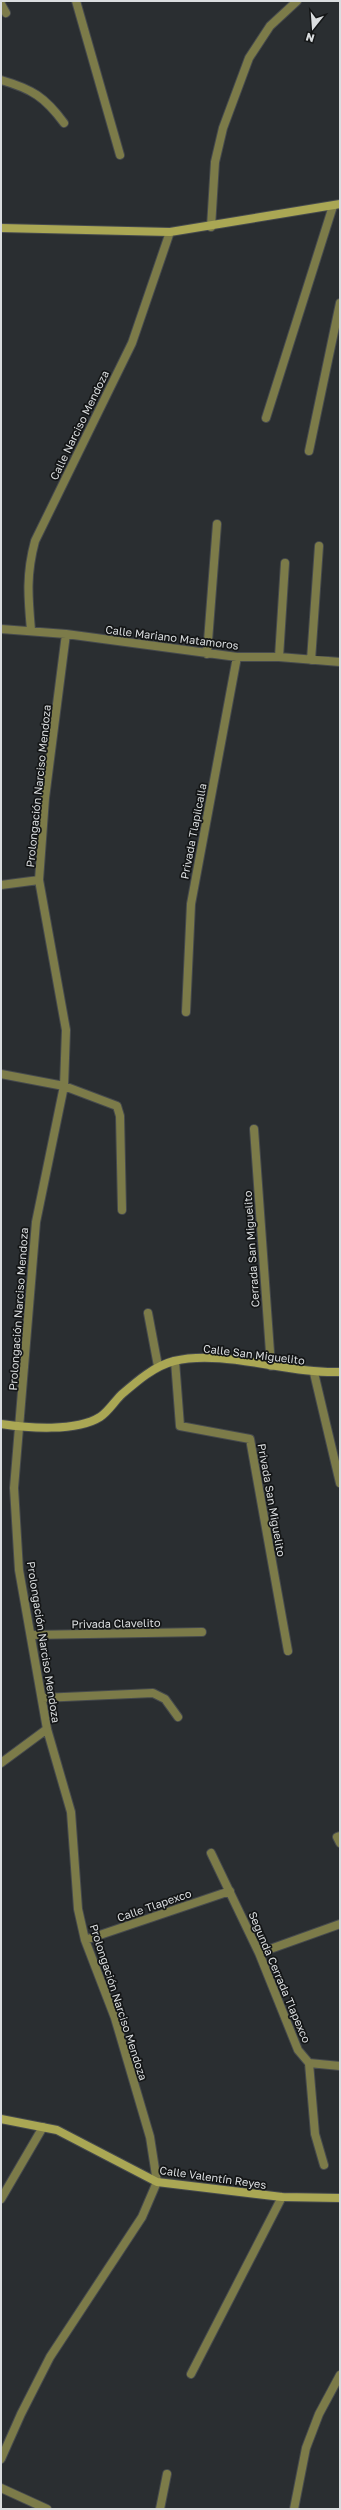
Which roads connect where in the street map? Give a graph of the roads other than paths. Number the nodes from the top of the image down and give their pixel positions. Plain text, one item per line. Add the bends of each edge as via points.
1 (76, 1) edge
2 (297, 1) edge
3 (1, 4) edge
4 (6, 13) dead end
5 (1, 80) edge
6 (64, 123) dead end
7 (120, 155) dead end
8 (336, 205) edge
9 (211, 227) junction
10 (1, 228) edge
11 (170, 232) junction
12 (340, 303) edge
13 (266, 418) dead end
14 (309, 451) dead end
15 (217, 524) dead end
16 (318, 546) dead end
17 (285, 563) dead end
18 (1, 629) edge
19 (31, 630) junction
20 (66, 634) junction
21 (207, 654) junction
22 (237, 657) junction
23 (279, 657) junction
24 (311, 660) junction
25 (340, 662) edge
26 (39, 880) junction
27 (1, 885) edge
28 (186, 1012) dead end
29 (1, 1074) edge
30 (64, 1086) junction
31 (254, 1129) dead end
32 (122, 1210) dead end
33 (148, 1313) dead end
34 (175, 1361) junction
35 (158, 1366) junction
36 (271, 1366) junction
37 (340, 1372) edge
38 (314, 1373) junction
39 (1, 1424) edge
40 (19, 1427) junction
41 (340, 1483) edge
42 (202, 1632) dead end
43 (32, 1635) junction
44 (288, 1652) dead end
45 (42, 1698) junction
46 (178, 1717) dead end
47 (47, 1729) junction
48 (1, 1763) edge
49 (340, 1836) edge
50 (340, 1843) edge
51 (211, 1853) dead end
52 (230, 1891) junction
53 (340, 1924) edge
54 (85, 1940) junction
55 (259, 1953) junction
56 (310, 2064) junction
57 (340, 2066) edge
58 (1, 2119) edge
59 (43, 2127) junction
60 (324, 2165) dead end
61 (158, 2182) junction
62 (282, 2197) junction
63 (340, 2198) edge
64 (1, 2199) edge
65 (191, 2374) dead end
66 (340, 2375) edge
67 (1, 2459) edge
68 (167, 2474) dead end
69 (1, 2488) edge
70 (47, 2509) edge
71 (160, 2509) edge
72 (294, 2509) edge

1 - 7 street
2 - 9 street via 270,26 250,58 224,128 215,162
3 - 4 street
5 - 6 street via 37,93 50,103
8 - 9 street
8 - 13 street
9 - 11 street
10 - 11 street
11 - 19 street, Calle Narciso Mendoza via 132,342 35,541 28,565 27,588
12 - 14 street
15 - 21 street
16 - 24 street
17 - 23 street
18 - 19 street, Calle Mariano Matamoros
19 - 20 street, Calle Mariano Matamoros
20 - 21 street, Calle Mariano Matamoros
20 - 26 street, Prolongación Narciso Mendoza via 45,798
21 - 22 street, Calle Mariano Matamoros
22 - 23 street, Calle Mariano Matamoros
22 - 28 street, Privada Tlapilcalla via 191,904
23 - 24 street, Calle Mariano Matamoros
24 - 25 street, Calle Mariano Matamoros
26 - 27 street
26 - 30 street, Prolongación Narciso Mendoza via 66,1030
29 - 30 street
30 - 32 street via 117,1106 120,1116
30 - 40 street, Prolongación Narciso Mendoza via 36,1222
31 - 36 street, Cerrada San Miguelito
33 - 35 street
34 - 35 street, Calle San Miguelito
34 - 36 street, Calle San Miguelito via 193,1358
34 - 44 street, Privada San Miguelito via 180,1426 250,1439
35 - 40 street, Calle San Miguelito via 100,1417 85,1423 65,1426
36 - 38 street, Calle San Miguelito
37 - 38 street, Calle San Miguelito
38 - 41 street
39 - 40 street, Calle San Miguelito
40 - 43 street, Prolongación Narciso Mendoza via 14,1488 18,1555
42 - 43 street, Privada Clavelito
43 - 45 street, Prolongación Narciso Mendoza
45 - 46 street via 153,1693 165,1699
45 - 47 street, Prolongación Narciso Mendoza
47 - 48 street
47 - 54 street, Prolongación Narciso Mendoza via 71,1812 78,1909
49 - 50 street via 337,1837
51 - 52 street, Segunda Cerrada Tlapexco
52 - 54 street, Calle Tlapexco
52 - 55 street, Segunda Cerrada Tlapexco
53 - 55 street
54 - 61 street, Prolongación Narciso Mendoza via 117,2026 150,2137
55 - 56 street, Segunda Cerrada Tlapexco via 298,2050
56 - 57 street
56 - 60 street via 315,2134
58 - 59 street, Calle Valentín Reyes
59 - 61 street, Calle Valentín Reyes via 57,2130
59 - 64 street
61 - 62 street, Calle Valentín Reyes
61 - 67 street via 142,2217 50,2357
62 - 63 street, Calle Valentín Reyes
62 - 65 street
66 - 72 street via 318,2414 306,2448
68 - 71 street
69 - 70 street

